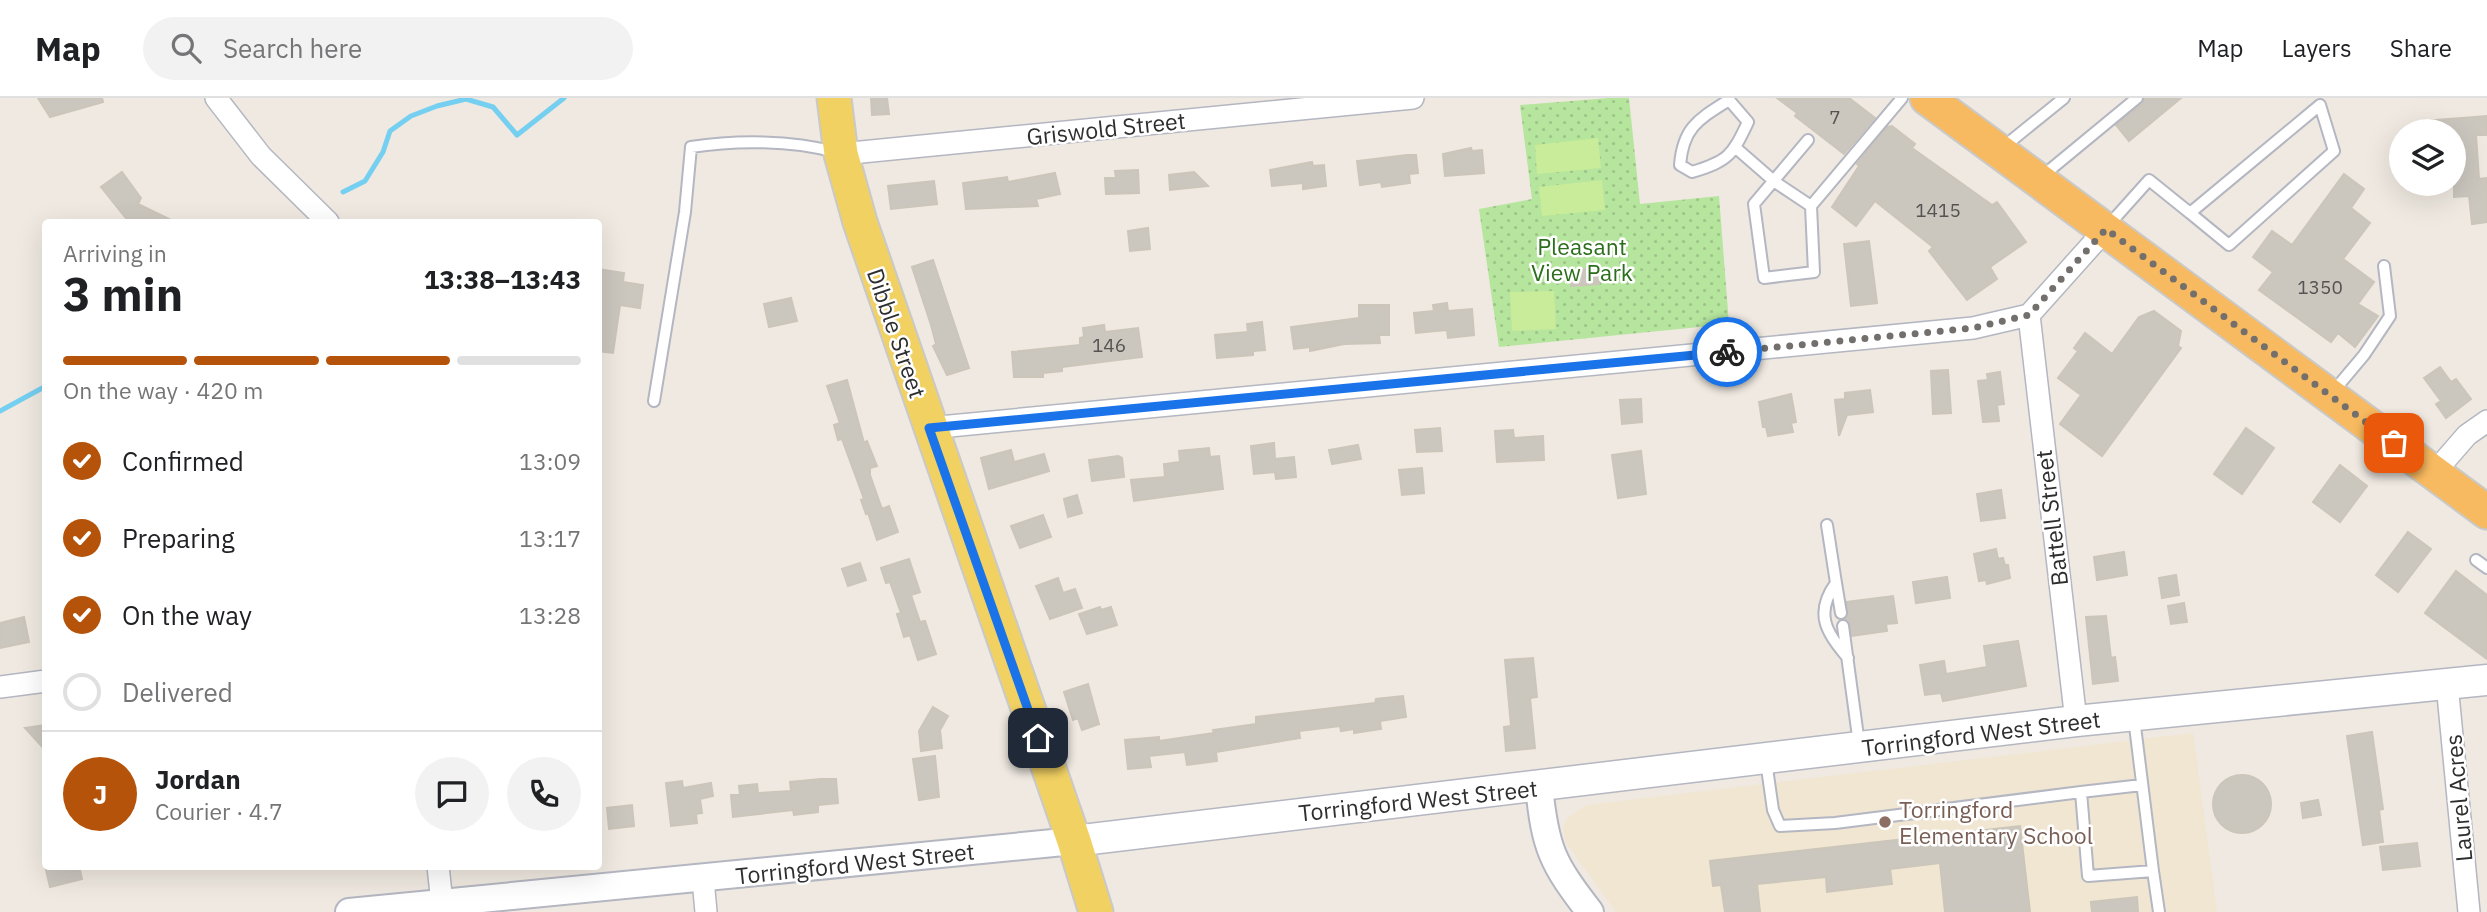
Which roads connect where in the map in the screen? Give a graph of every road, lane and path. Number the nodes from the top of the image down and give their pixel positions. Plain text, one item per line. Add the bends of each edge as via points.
1 (216, 98) edge
2 (834, 98) edge
3 (1413, 98) edge
4 (1902, 98) edge
5 (1927, 98) edge
6 (2064, 98) edge
7 (2137, 98) edge
8 (1728, 99) edge
9 (1808, 141) dead end
10 (1736, 148) junction
11 (1998, 150) junction
12 (841, 154) junction
13 (2038, 179) junction
14 (1775, 182) junction
15 (1811, 206) junction
16 (2190, 213) junction
17 (325, 219) edge
18 (2106, 229) junction
19 (2384, 266) dead end
20 (2029, 315) junction
21 (2330, 396) junction
22 (654, 401) dead end
23 (2487, 421) edge
24 (929, 428) junction
25 (2434, 473) junction
26 (2487, 512) edge
27 (1827, 526) dead end
28 (2476, 560) dead end
29 (2487, 568) edge
30 (1836, 583) junction
31 (1841, 613) dead end
32 (1843, 626) dead end
33 (1848, 659) junction
34 (2487, 680) edge
35 (42, 682) edge
36 (2447, 684) junction
37 (0, 687) edge
38 (2133, 715) junction
39 (2076, 720) junction
40 (1859, 747) junction
41 (1766, 758) junction
42 (2142, 785) junction
43 (1539, 786) junction
44 (2081, 792) junction
45 (1074, 841) junction
46 (438, 870) edge
47 (2153, 871) junction
48 (703, 879) junction
49 (442, 903) junction
50 (389, 910) edge
51 (349, 912) edge
52 (706, 912) edge
53 (1096, 912) edge
54 (1590, 912) edge
55 (2159, 912) edge
56 (2469, 912) edge

1 - 17 street via 261,156
2 - 12 main road, Dibble Street
3 - 12 street, Griswold Street
4 - 15 lane
5 - 11 highway
6 - 11 lane
7 - 13 lane
8 - 10 lane via 1748,122
8 - 10 lane via 1692,125 1680,166 1692,172 1719,163
9 - 14 lane
10 - 14 lane
11 - 13 highway
12 - 22 lane via 817,147 722,142 691,147
12 - 24 main road, Dibble Street
13 - 18 highway
14 - 15 lane
14 - 15 lane via 1755,204 1764,278 1814,272
16 - 16 lane via 2229,245 2334,151 2320,105
16 - 18 lane via 2149,180
18 - 20 street
18 - 21 highway
19 - 21 lane via 2390,316
20 - 24 street via 1973,328
20 - 39 street, Battell Street
21 - 25 highway
23 - 25 street
24 - 45 main road, Dibble Street
25 - 26 highway
27 - 30 lane
28 - 29 lane
30 - 31 lane
30 - 33 lane via 1826,596 1825,620 1830,636
32 - 33 lane
33 - 40 lane
34 - 36 main road, Torringford West Street
35 - 37 street
36 - 38 main road, Torringford West Street
36 - 56 street, Laurel Acres
38 - 39 main road, Torringford West Street
38 - 42 lane
39 - 40 main road, Torringford West Street
40 - 41 main road, Torringford West Street
41 - 43 main road, Torringford West Street
41 - 44 lane via 1777,823 1785,827
42 - 44 lane
42 - 47 lane
43 - 45 main road, Torringford West Street
43 - 54 street via 1552,859
44 - 47 lane via 2088,876
45 - 48 street, Torringford West Street
45 - 53 main road, Dibble Street
46 - 49 street
47 - 55 lane
48 - 49 street, Torringford West Street
48 - 52 street
49 - 50 street, Torringford West Street
50 - 51 street, Torringford West Street

